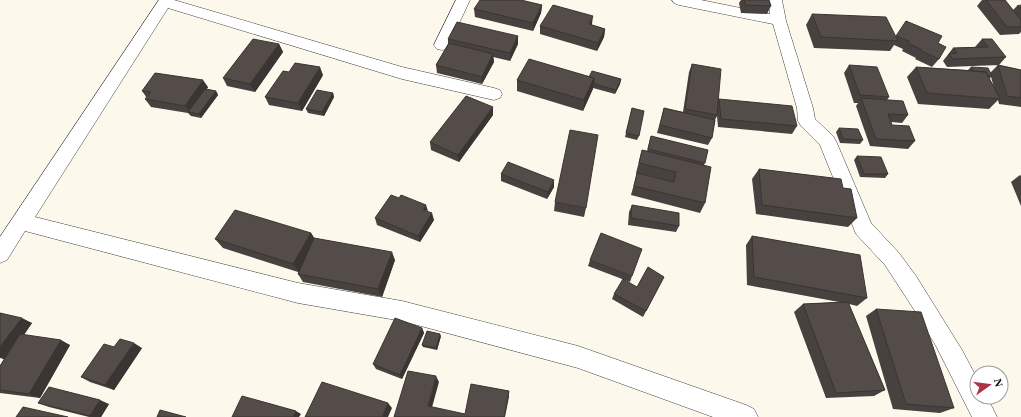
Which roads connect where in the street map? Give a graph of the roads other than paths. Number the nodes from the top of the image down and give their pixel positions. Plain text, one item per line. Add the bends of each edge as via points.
1 (463, 0) edge
2 (679, 0) edge
3 (775, 0) edge
4 (166, 1) edge
5 (779, 21) junction
6 (442, 45) dead end
7 (494, 94) dead end
8 (21, 222) junction
9 (0, 254) edge
10 (746, 417) edge
11 (985, 417) edge

1 - 6 street
2 - 5 street
3 - 5 street
4 - 7 street via 402,73
4 - 8 street
5 - 11 street via 807,121 827,141 863,228 868,236 885,250 905,278 948,345
8 - 9 street
8 - 10 street via 298,293 402,311 578,357

